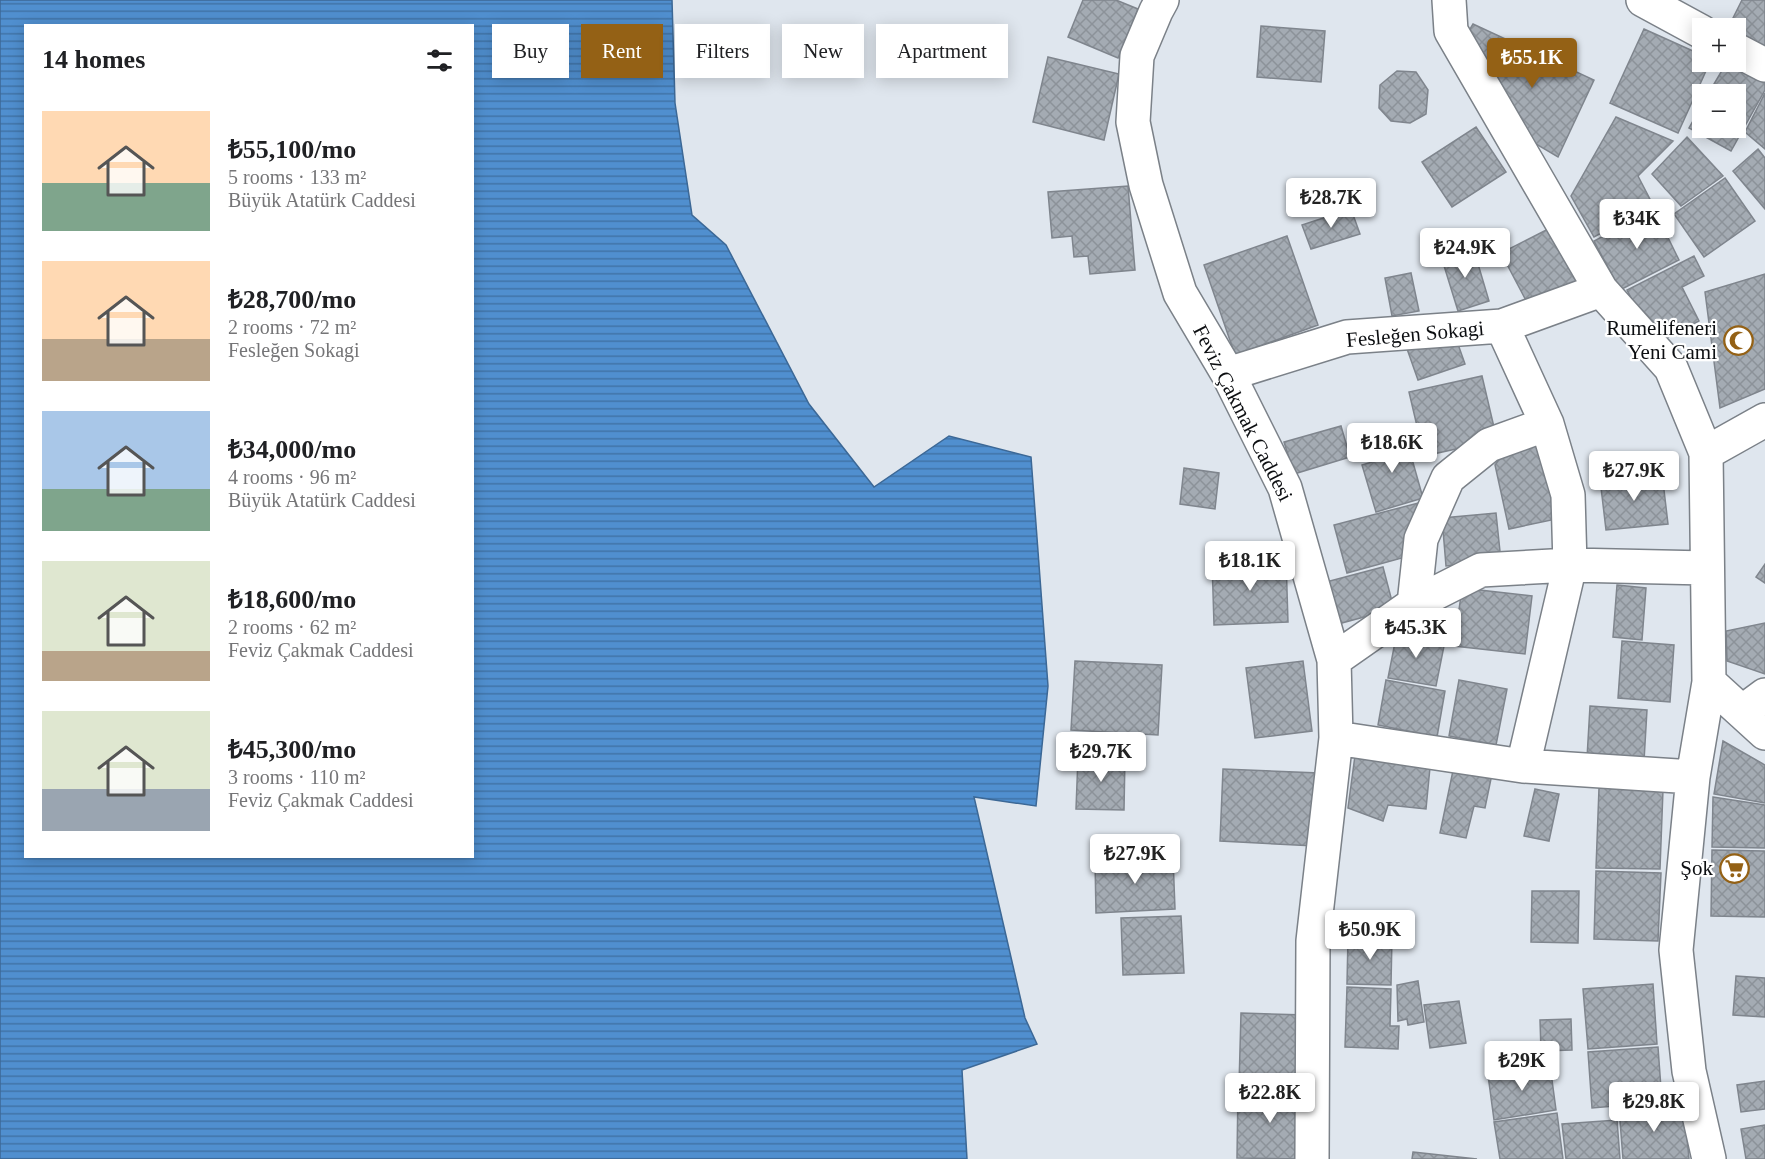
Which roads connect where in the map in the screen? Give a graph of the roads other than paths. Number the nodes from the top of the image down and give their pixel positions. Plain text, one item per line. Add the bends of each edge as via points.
1 (1162, 0) edge
2 (1449, 0) edge
3 (1642, 0) edge
4 (1692, 27) edge
5 (1746, 55) edge
6 (1765, 65) edge
7 (1601, 290) junction
8 (1502, 326) junction
9 (1228, 374) junction
10 (1765, 420) edge
11 (1547, 424) junction
12 (1706, 453) junction
13 (1570, 565) junction
14 (1707, 567) junction
15 (1414, 604) junction
16 (1334, 660) junction
17 (1709, 682) junction
18 (1758, 713) edge
19 (1336, 738) junction
20 (1523, 766) junction
21 (1693, 777) junction
22 (1312, 1159) edge
23 (1709, 1159) edge

1 - 9 street, Feviz Çakmak Caddesi via 1137,56 1133,122 1146,185 1180,293
2 - 7 street via 1451,31
3 - 4 street
5 - 6 street
7 - 8 street, Fesleğen Sokagi
7 - 12 street via 1671,368
8 - 9 street, Fesleğen Sokagi via 1347,337
8 - 11 street
9 - 16 street, Feviz Çakmak Caddesi via 1285,488
10 - 12 street
11 - 13 street via 1569,495
11 - 15 street via 1490,446 1448,478 1421,539
12 - 14 street
13 - 14 street
13 - 15 street via 1481,570
13 - 20 street
14 - 17 street
15 - 16 street
16 - 19 street, Feviz Çakmak Caddesi
17 - 18 street
17 - 21 street
19 - 20 street
19 - 22 street, Feviz Çakmak Caddesi via 1313,941
20 - 21 street
21 - 23 street via 1676,950 1689,1071

